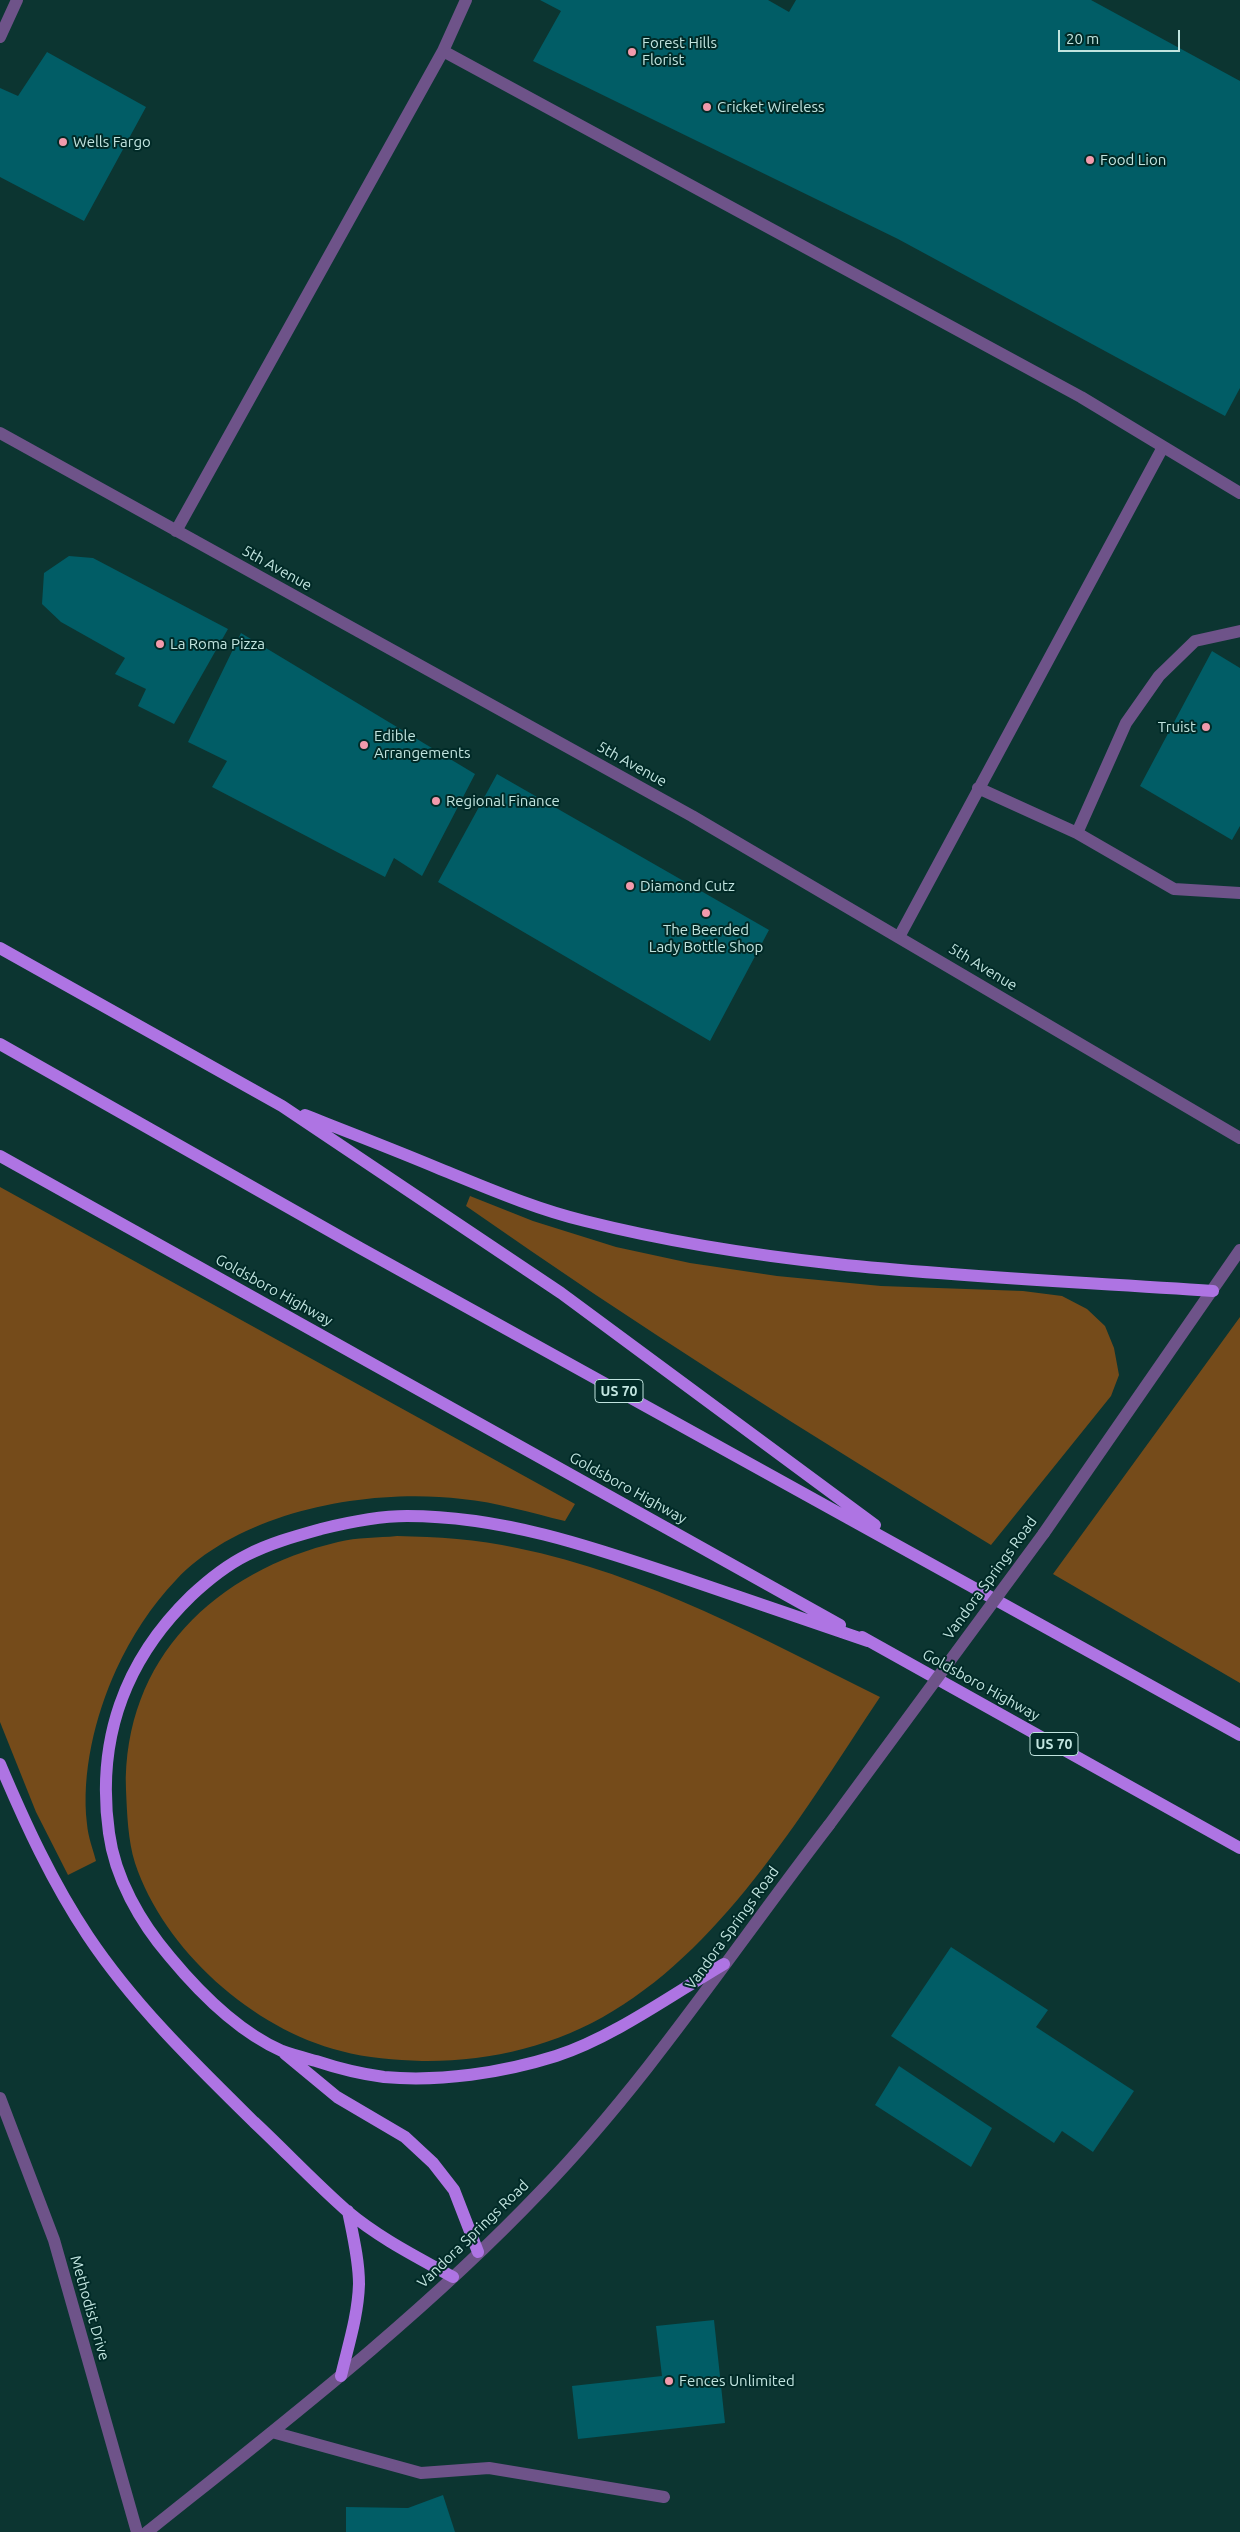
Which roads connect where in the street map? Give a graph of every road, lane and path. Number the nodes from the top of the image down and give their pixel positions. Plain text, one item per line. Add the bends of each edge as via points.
1 (17, 0) edge
2 (466, 0) edge
3 (0, 37) edge
4 (443, 51) junction
5 (0, 433) edge
6 (1163, 447) junction
7 (1240, 493) edge
8 (176, 530) junction
9 (1240, 631) edge
10 (978, 788) junction
11 (1077, 833) junction
12 (1240, 893) edge
13 (899, 937) junction
14 (0, 948) edge
15 (0, 1044) edge
16 (282, 1106) junction
17 (1240, 1138) edge
18 (0, 1156) edge
19 (1240, 1250) edge
20 (1213, 1291) junction
21 (915, 1555) junction
22 (868, 1641) junction
23 (1240, 1735) edge
24 (0, 1764) edge
25 (1240, 1848) edge
26 (724, 1964) junction
27 (281, 2050) junction
28 (0, 2098) edge
29 (348, 2212) junction
30 (478, 2252) junction
31 (453, 2277) junction
32 (340, 2376) junction
33 (272, 2432) junction
34 (664, 2497) dead end
35 (137, 2532) edge
36 (147, 2532) edge

1 - 3 street
2 - 4 street
4 - 6 street via 1081,397
4 - 8 street
5 - 8 street, 5th Avenue
6 - 7 street
6 - 10 street
8 - 13 street, 5th Avenue via 692,816
9 - 11 street via 1194,641 1159,676 1126,723
10 - 11 street
10 - 13 street
11 - 12 street via 1174,889
13 - 17 street, 5th Avenue
14 - 16 main road
15 - 21 main road, US 70 via 360,1248
16 - 20 main road via 500,1193 583,1220 682,1242 774,1258 867,1269
16 - 21 main road via 561,1293
18 - 22 main road, Goldsboro Highway / US 70
19 - 20 street, Vandora Springs Road
20 - 26 street, Vandora Springs Road, bridge via 1044,1533
21 - 23 main road, US 70
22 - 25 main road, Goldsboro Highway / US 70
22 - 27 main road via 563,1539 509,1526 453,1518 403,1516 348,1522 246,1555 206,1582 167,1619 134,1667 114,1723 105,1778 109,1837 127,1892 152,1936 191,1982 234,2020
24 - 29 main road via 60,1889 122,1984 184,2053
26 - 27 main road via 610,2031 560,2055 502,2070 438,2077 383,2077
26 - 30 street, Vandora Springs Road via 663,2049 605,2120 540,2192
27 - 30 main road via 336,2097 405,2137 433,2163 454,2190
28 - 35 street, Methodist Drive via 54,2240
29 - 31 main road via 402,2249
29 - 32 main road via 359,2286 355,2320
30 - 31 street, Vandora Springs Road
31 - 32 street, Vandora Springs Road
32 - 33 street, Vandora Springs Road
33 - 34 street via 421,2473 489,2468
33 - 36 street, Vandora Springs Road

